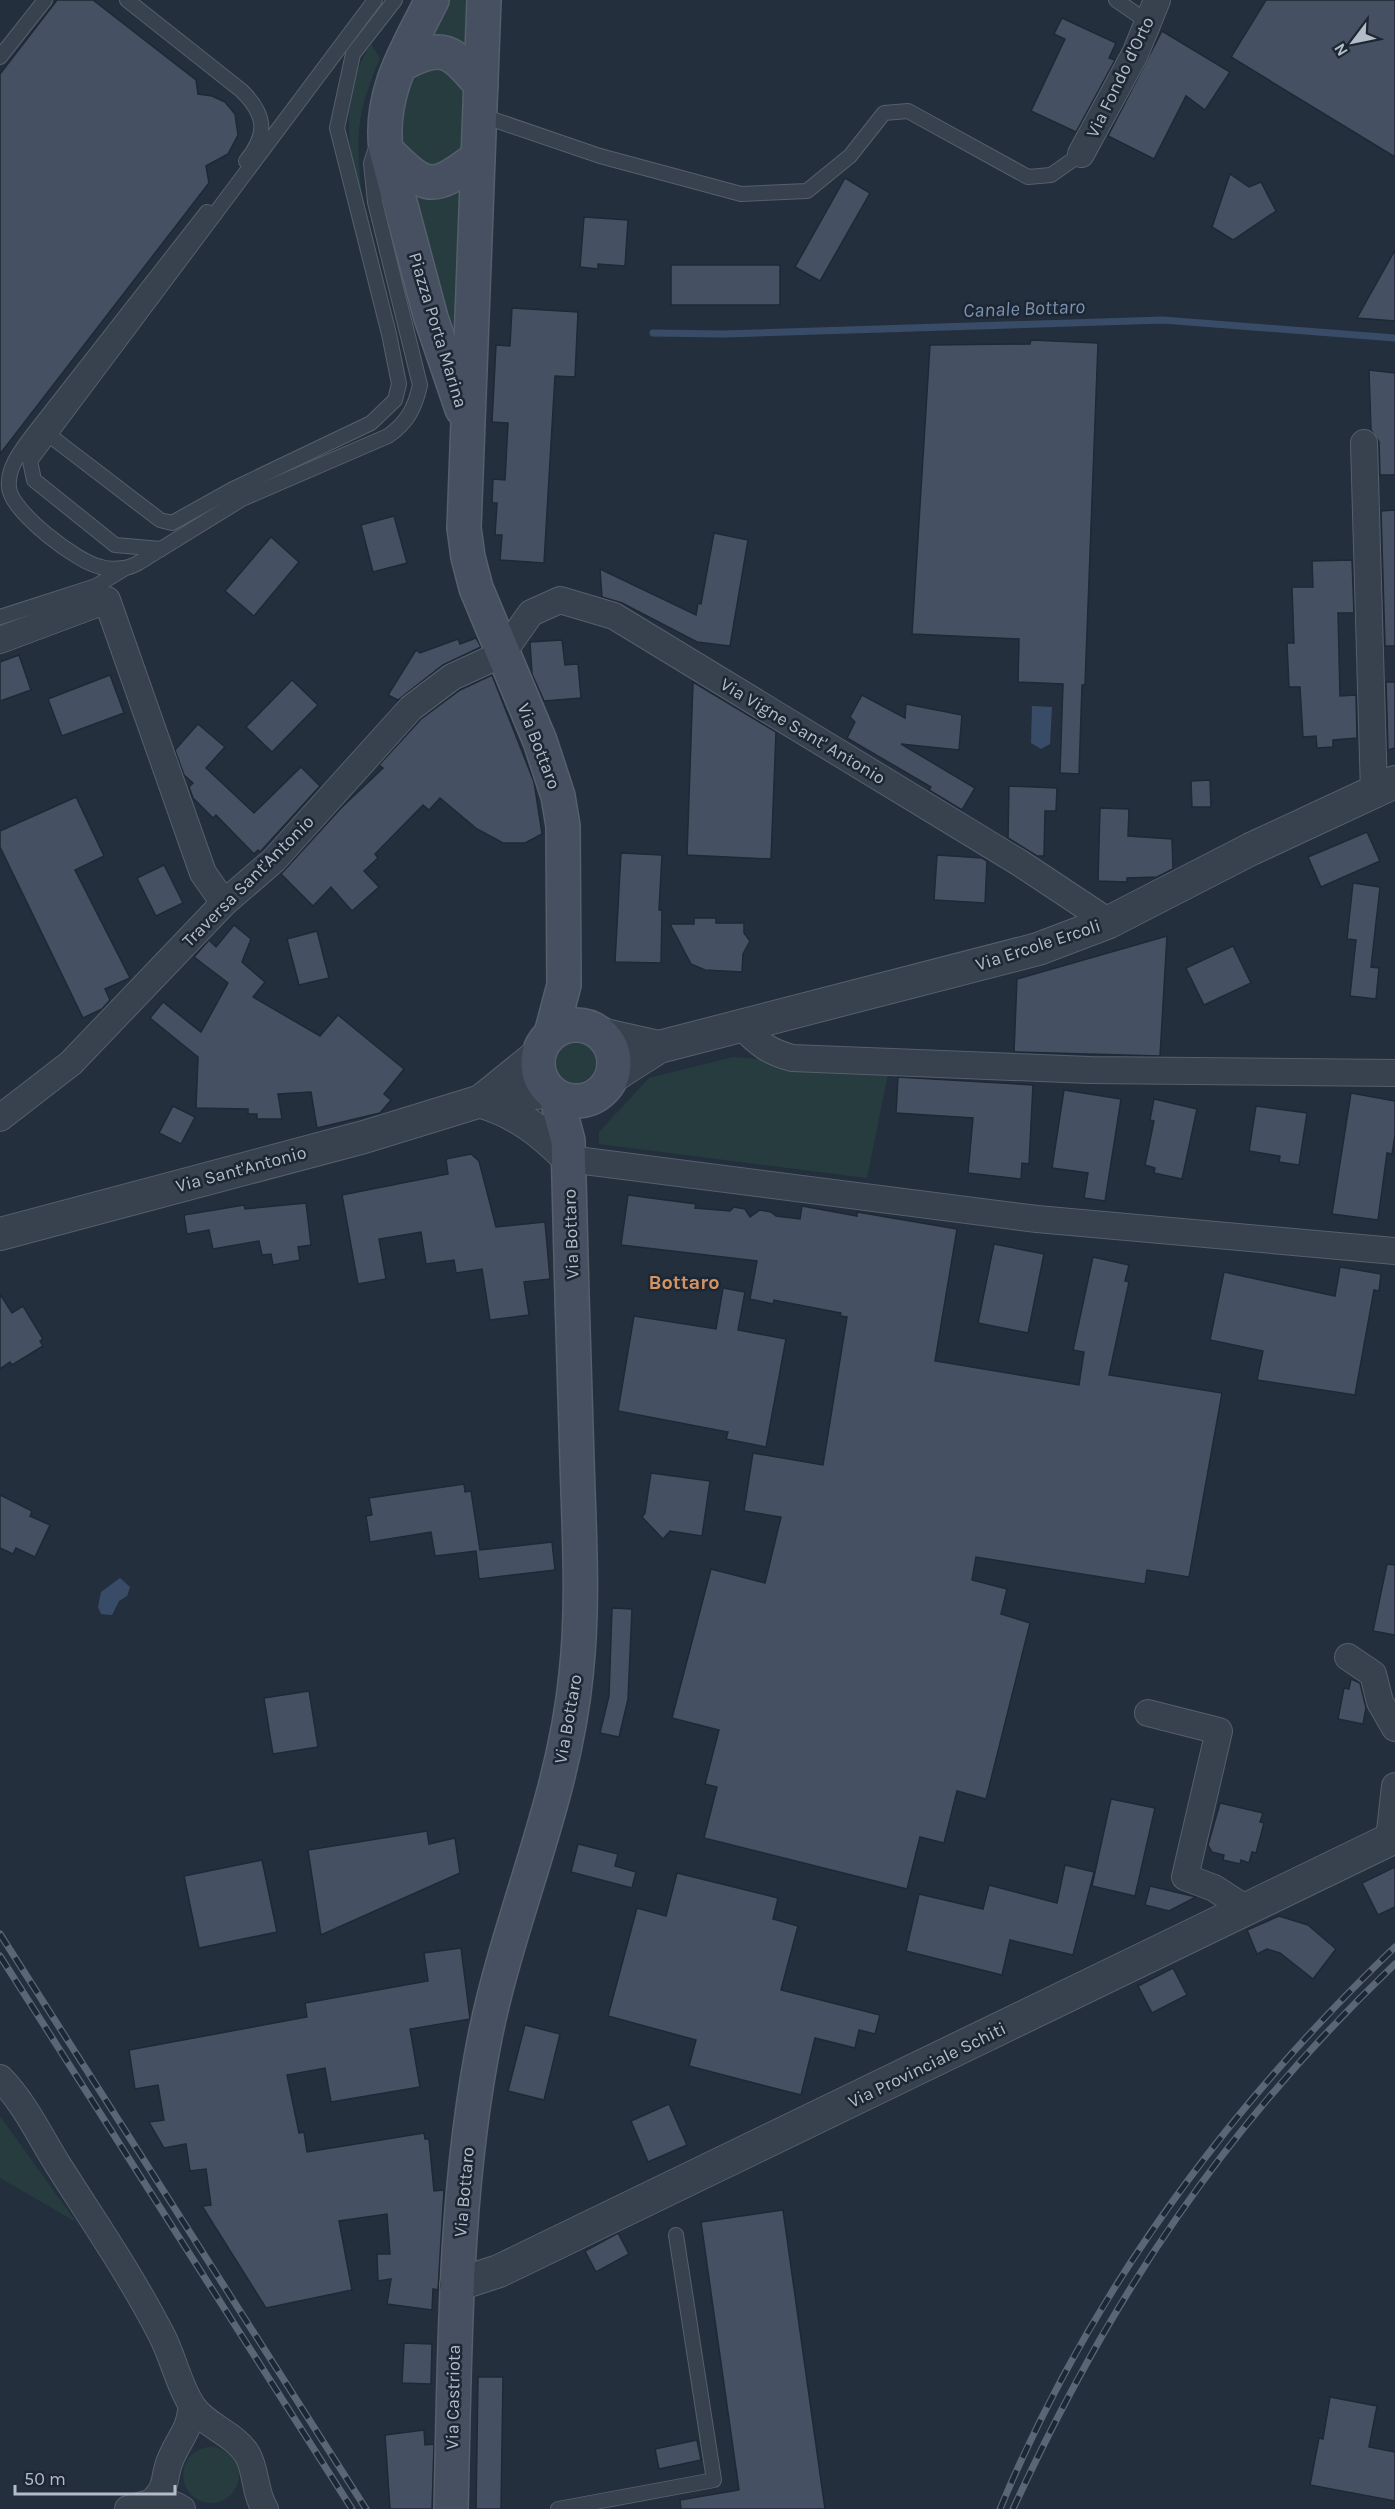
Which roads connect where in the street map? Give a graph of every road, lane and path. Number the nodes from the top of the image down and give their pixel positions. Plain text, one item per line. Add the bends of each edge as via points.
1 (45, 0) edge
2 (127, 0) edge
3 (375, 0) edge
4 (395, 0) edge
5 (432, 0) edge
6 (484, 0) edge
7 (1116, 0) edge
8 (1153, 11) edge
9 (399, 32) dead end
10 (0, 57) edge
11 (400, 65) junction
12 (317, 76) junction
13 (481, 100) junction
14 (385, 126) junction
15 (1081, 154) joint
16 (250, 157) junction
17 (478, 157) junction
18 (468, 427) junction
19 (49, 435) junction
20 (1364, 443) dead end
21 (161, 549) junction
22 (99, 567) junction
23 (126, 568) junction
24 (96, 586) junction
25 (0, 617) edge
26 (0, 640) edge
27 (502, 654) junction
28 (1384, 787) edge
29 (224, 903) junction
30 (1109, 922) junction
31 (564, 985) junction
32 (743, 1027) junction
33 (594, 1030) junction
34 (545, 1044) junction
35 (659, 1047) junction
36 (1395, 1073) edge
37 (603, 1087) junction
38 (553, 1094) junction
39 (481, 1101) junction
40 (0, 1118) edge
41 (569, 1150) junction
42 (0, 1234) edge
43 (1395, 1251) edge
44 (1348, 1657) dead end
45 (1149, 1713) dead end
46 (1395, 1728) edge
47 (1395, 1786) edge
48 (1392, 1839) edge
49 (1248, 1910) junction
50 (0, 2078) edge
51 (676, 2235) dead end
52 (456, 2284) junction
53 (192, 2406) junction
54 (153, 2501) junction
55 (128, 2509) edge
56 (182, 2509) edge
57 (265, 2509) edge
58 (451, 2509) edge
59 (558, 2509) edge

1 - 10 lane
2 - 16 lane via 258,107 263,129
3 - 12 lane
4 - 19 lane via 353,54 337,128 399,384 395,400 371,423 172,523 160,520
5 - 11 main road
6 - 13 main road, Piazza Porta Marina
7 - 8 lane
8 - 15 street, Via Fondo d'Orto via 1135,54
9 - 14 lane via 384,68
11 - 13 main road via 422,53 439,51 456,56
11 - 14 main road
12 - 16 lane
12 - 19 lane via 277,135
13 - 15 lane via 600,156 741,194 807,191 850,156 884,114 909,111 1028,177 1051,175
13 - 17 main road, Piazza Porta Marina
14 - 17 main road via 413,177 429,183 444,182
14 - 18 main road, Piazza Porta Marina via 431,318
14 - 21 lane via 371,163 375,202 420,385 411,413 388,436 242,499
16 - 22 lane via 15,459 8,487 19,508 62,546
17 - 18 main road, Piazza Porta Marina
18 - 27 main road, Via Bottaro via 464,528 468,557
19 - 21 lane via 30,461 34,480 115,545
20 - 28 street
21 - 23 lane
22 - 23 lane
22 - 24 lane
23 - 24 lane
24 - 25 lane
26 - 29 street via 107,600 203,873
27 - 29 street, Traversa Sant'Antonio via 452,677 411,708 274,860
27 - 30 street, Via Vigne Sant' Antonio via 531,613 560,600 614,616 1020,863
27 - 31 main road, Via Bottaro via 540,741 558,796 563,826
28 - 30 street, Via Ercole Ercoli
29 - 40 street, Traversa Sant'Antonio via 71,1063
30 - 32 street, Via Ercole Ercoli via 1038,949
31 - 33 main road, Via Bottaro
31 - 34 main road, Via Bottaro
32 - 35 street, Via Ercole Ercoli
32 - 36 street via 772,1053 792,1058 1089,1070
33 - 34 main road via 568,1026
33 - 35 street, Via Ercole Ercoli
33 - 37 main road via 614,1054
34 - 38 main road via 539,1074
34 - 39 street, Via Sant'Antonio
35 - 37 street, Via Ercole Ercoli
37 - 38 main road via 581,1101
37 - 41 main road
38 - 39 street, Via Sant'Antonio
38 - 41 main road, Via Bottaro
39 - 41 street via 506,1109
39 - 42 street, Via Sant'Antonio via 364,1137
41 - 43 street via 1037,1219
41 - 52 main road, Via Bottaro via 581,1575 577,1671 558,1776 487,2027 469,2145
44 - 46 street via 1373,1674 1380,1702
45 - 49 street via 1219,1731 1185,1877 1214,1888
47 - 48 street
48 - 49 street, Via Provinciale Schiti
49 - 52 street, Via Provinciale Schiti via 499,2271
50 - 53 street via 142,2298 162,2334
51 - 59 lane via 714,2480
52 - 58 main road, Via Castriota
53 - 54 street via 189,2428 172,2456 167,2482
53 - 57 street via 206,2423 246,2452 252,2463 258,2498
54 - 55 street
54 - 56 street via 166,2501

